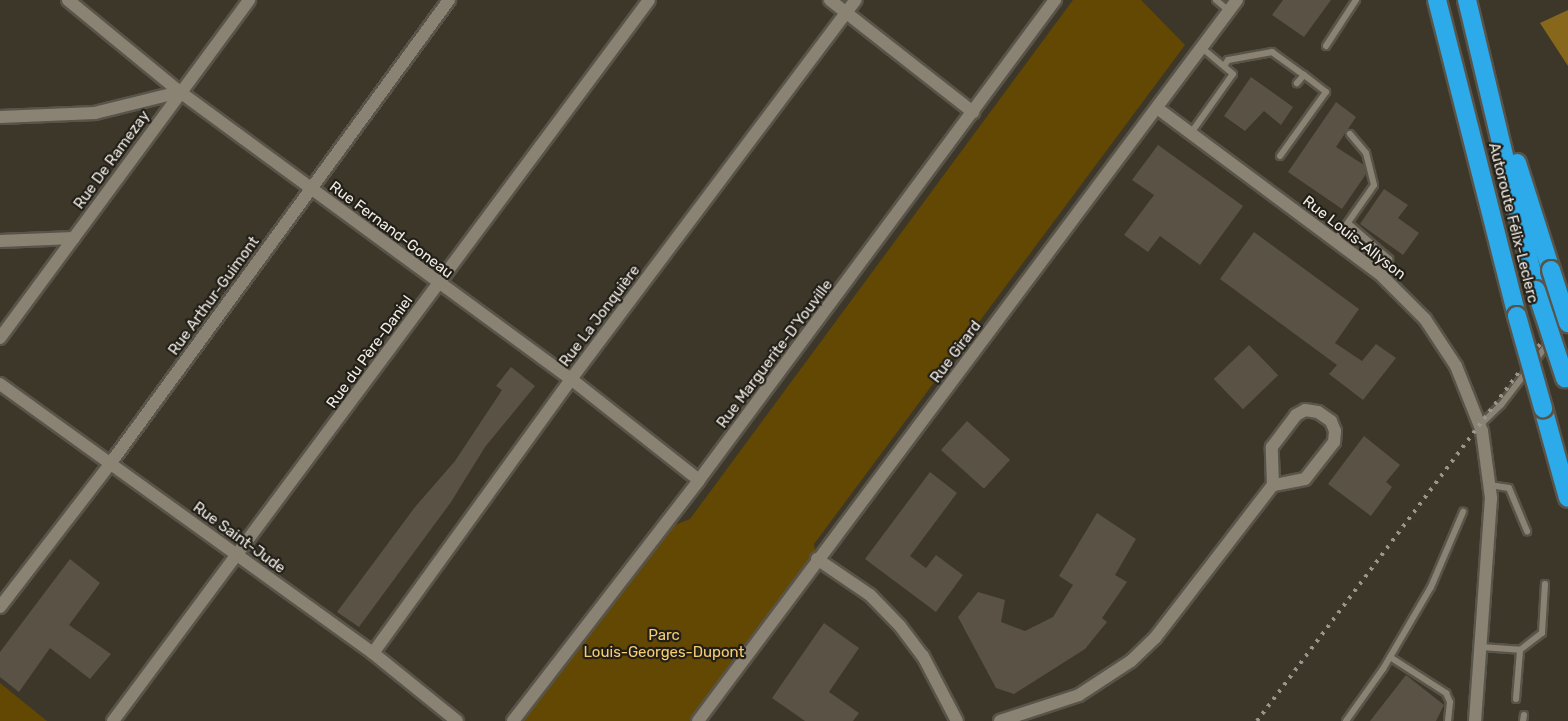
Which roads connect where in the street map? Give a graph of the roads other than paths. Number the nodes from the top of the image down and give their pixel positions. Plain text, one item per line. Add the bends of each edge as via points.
1 (249, 0) edge
2 (449, 0) edge
3 (649, 0) edge
4 (830, 0) edge
5 (856, 0) edge
6 (1055, 0) edge
7 (1216, 0) edge
8 (1237, 0) edge
9 (1356, 0) edge
10 (1437, 0) edge
11 (1467, 0) edge
12 (72, 1) edge
13 (1229, 10) junction
14 (846, 12) junction
15 (1326, 46) dead end
16 (1202, 48) junction
17 (1484, 59) junction
18 (1224, 66) junction
19 (1304, 75) junction
20 (1297, 83) dead end
21 (180, 93) junction
22 (1157, 108) junction
23 (973, 112) junction
24 (0, 117) edge
25 (1190, 134) junction
26 (1350, 134) dead end
27 (1280, 156) dead end
28 (311, 189) junction
29 (1348, 223) junction
30 (74, 238) junction
31 (0, 241) edge
32 (1335, 241) junction
33 (1379, 274) junction
34 (438, 285) junction
35 (1568, 318) edge
36 (1568, 323) edge
37 (0, 338) edge
38 (571, 379) junction
39 (1567, 382) edge
40 (0, 384) edge
41 (1546, 404) junction
42 (1480, 425) junction
43 (1568, 450) edge
44 (110, 464) junction
45 (699, 480) junction
46 (1273, 485) junction
47 (1490, 485) junction
48 (1568, 498) edge
49 (1463, 512) dead end
50 (1527, 531) dead end
51 (238, 557) junction
52 (817, 559) junction
53 (1545, 584) dead end
54 (0, 607) edge
55 (1481, 647) junction
56 (1520, 650) junction
57 (373, 653) junction
58 (1390, 657) junction
59 (1516, 699) dead end
60 (113, 721) edge
61 (457, 721) edge
62 (513, 721) edge
63 (698, 721) edge
64 (957, 721) edge
65 (1000, 721) edge
66 (1346, 721) edge
67 (1448, 721) edge
68 (1475, 721) edge

1 - 21 street, Rue De Ramezay
2 - 28 street, Rue Arthur-Guimont
3 - 34 street, Rue du Père-Daniel
4 - 14 street
5 - 14 street, Rue La Jonquière
6 - 23 street, Rue Marguerite-D'Youville
7 - 13 lane
8 - 13 street, Rue Girard
9 - 15 lane
10 - 41 highway, Autoroute Félix-Leclerc, bridge via 1517,316
11 - 17 highway, Autoroute Félix-Leclerc
12 - 21 street, Rue Fernand-Goneau
13 - 16 street, Rue Girard
14 - 23 street
14 - 38 street, Rue La Jonquière
16 - 18 lane
16 - 22 street, Rue Girard
17 - 36 highway, bridge
17 - 39 highway, Autoroute Félix-Leclerc, bridge via 1536,290
18 - 19 lane via 1228,60 1272,52
18 - 25 lane via 1233,74
19 - 20 lane
19 - 27 lane via 1326,92
21 - 24 street via 95,113
21 - 28 street, Rue Fernand-Goneau
21 - 30 street, Rue De Ramezay
22 - 25 street, Rue Louis-Allyson
22 - 52 street, Rue Girard
23 - 45 street, Rue Marguerite-D'Youville
25 - 32 street, Rue Louis-Allyson
26 - 29 lane via 1366,153 1374,185
28 - 34 street, Rue Fernand-Goneau
28 - 44 street, Rue Arthur-Guimont
29 - 32 lane
29 - 33 lane via 1389,259
30 - 31 street
30 - 37 street, Rue De Ramezay
32 - 33 street, Rue Louis-Allyson
33 - 42 street, Rue Louis-Allyson via 1411,303 1443,343 1465,384
34 - 38 street, Rue Fernand-Goneau
34 - 51 street, Rue du Père-Daniel
35 - 42 lane via 1501,405
38 - 45 street, Rue Fernand-Goneau
38 - 57 street, Rue La Jonquière
40 - 44 street, Rue Saint-Jude
41 - 43 highway
41 - 48 highway
42 - 47 street, Rue Louis-Allyson
44 - 51 street, Rue Saint-Jude
44 - 54 street, Rue Arthur-Guimont
45 - 62 street, Rue Marguerite-D'Youville
46 - 46 street via 1305,479 1332,445 1335,428 1318,412 1299,413 1272,447
46 - 65 street via 1155,638 1131,661 1079,695
47 - 50 lane via 1509,488
47 - 55 street, Rue Louis-Allyson
49 - 58 lane via 1431,587
51 - 57 street, Rue Saint-Jude
51 - 60 street, Rue du Père-Daniel
52 - 63 street, Rue Girard
52 - 64 street via 870,595 900,626 923,656
53 - 56 lane via 1542,633
55 - 56 lane
55 - 68 street, Rue Louis-Allyson
56 - 59 lane
57 - 61 street, Rue Saint-Jude
58 - 66 lane
58 - 67 lane via 1446,693 1450,702

